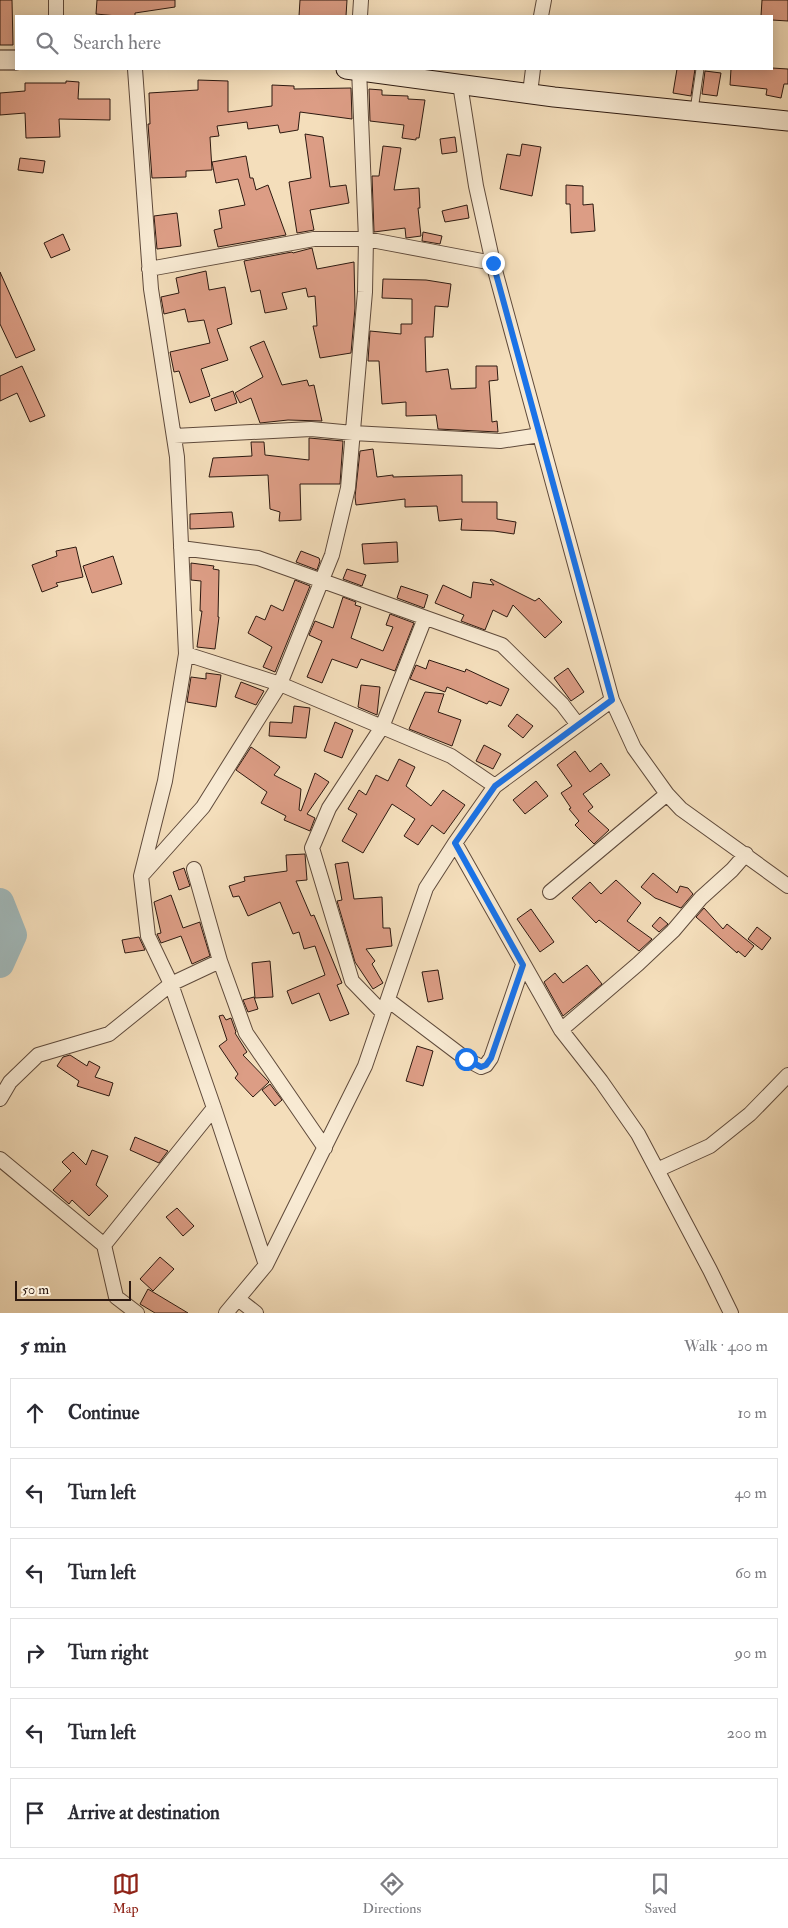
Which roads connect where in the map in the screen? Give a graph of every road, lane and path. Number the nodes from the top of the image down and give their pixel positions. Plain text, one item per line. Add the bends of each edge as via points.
1 (56, 0) edge
2 (361, 0) edge
3 (544, 0) edge
4 (56, 15) edge
5 (360, 15) edge
6 (541, 15) edge
7 (0, 60) edge
8 (15, 60) edge
9 (134, 70) edge
10 (355, 70) edge
11 (362, 70) edge
12 (533, 70) edge
13 (700, 70) edge
14 (460, 84) junction
15 (530, 93) junction
16 (694, 111) junction
17 (788, 120) edge
18 (366, 239) junction
19 (493, 263) junction
20 (149, 269) junction
21 (353, 433) junction
22 (540, 435) junction
23 (174, 436) junction
24 (181, 548) junction
25 (321, 582) junction
26 (425, 618) junction
27 (186, 654) junction
28 (280, 684) junction
29 (612, 700) junction
30 (578, 725) junction
31 (382, 727) junction
32 (495, 786) junction
33 (667, 794) junction
34 (455, 843) junction
35 (746, 854) junction
36 (194, 869) dead end
37 (141, 876) junction
38 (788, 886) edge
39 (550, 892) dead end
40 (220, 962) junction
41 (523, 965) junction
42 (170, 984) junction
43 (385, 1007) junction
44 (561, 1030) junction
45 (788, 1075) edge
46 (0, 1099) edge
47 (214, 1108) junction
48 (325, 1148) junction
49 (0, 1159) edge
50 (657, 1170) junction
51 (104, 1245) junction
52 (266, 1264) junction
53 (238, 1299) junction
54 (137, 1313) edge
55 (226, 1313) edge
56 (256, 1313) edge
57 (732, 1313) edge

1 - 4 street
2 - 5 street
3 - 6 street
7 - 8 main road
9 - 20 street
10 - 18 street
11 - 14 main road
12 - 15 street
13 - 16 lane
14 - 15 main road
14 - 19 street via 476,186
15 - 16 main road
16 - 17 main road
18 - 19 street
18 - 20 street via 314,239
18 - 21 street via 365,292
19 - 22 street
20 - 23 street
21 - 22 street via 500,441
21 - 23 street via 311,428
21 - 25 street via 348,488 332,555
22 - 29 street
23 - 24 street via 178,457
24 - 25 street via 258,558
24 - 27 street
25 - 26 street
25 - 28 street
26 - 30 street via 502,645 562,704
26 - 31 street
27 - 28 street
27 - 37 street via 166,781
28 - 31 street
28 - 37 street via 203,806
29 - 30 street
29 - 33 street via 634,748
30 - 32 street
31 - 32 street via 451,756
31 - 43 street via 329,808 312,848 352,981
32 - 34 street
33 - 35 street via 681,809
33 - 39 street
34 - 41 street
34 - 43 street via 426,888
35 - 38 street
35 - 44 street via 701,898 673,932
36 - 40 street
37 - 42 street via 148,936
40 - 42 street
40 - 48 street via 246,1033
41 - 43 street via 491,1058 481,1067
41 - 44 street
42 - 46 street via 109,1034 38,1055 10,1082
42 - 47 street
43 - 48 street via 365,1066
44 - 50 street via 638,1134
45 - 50 street via 750,1114 710,1146
47 - 51 street
47 - 52 street
48 - 52 street
49 - 51 street
50 - 57 street
51 - 54 street via 116,1296
52 - 53 street
53 - 55 street
53 - 56 street

